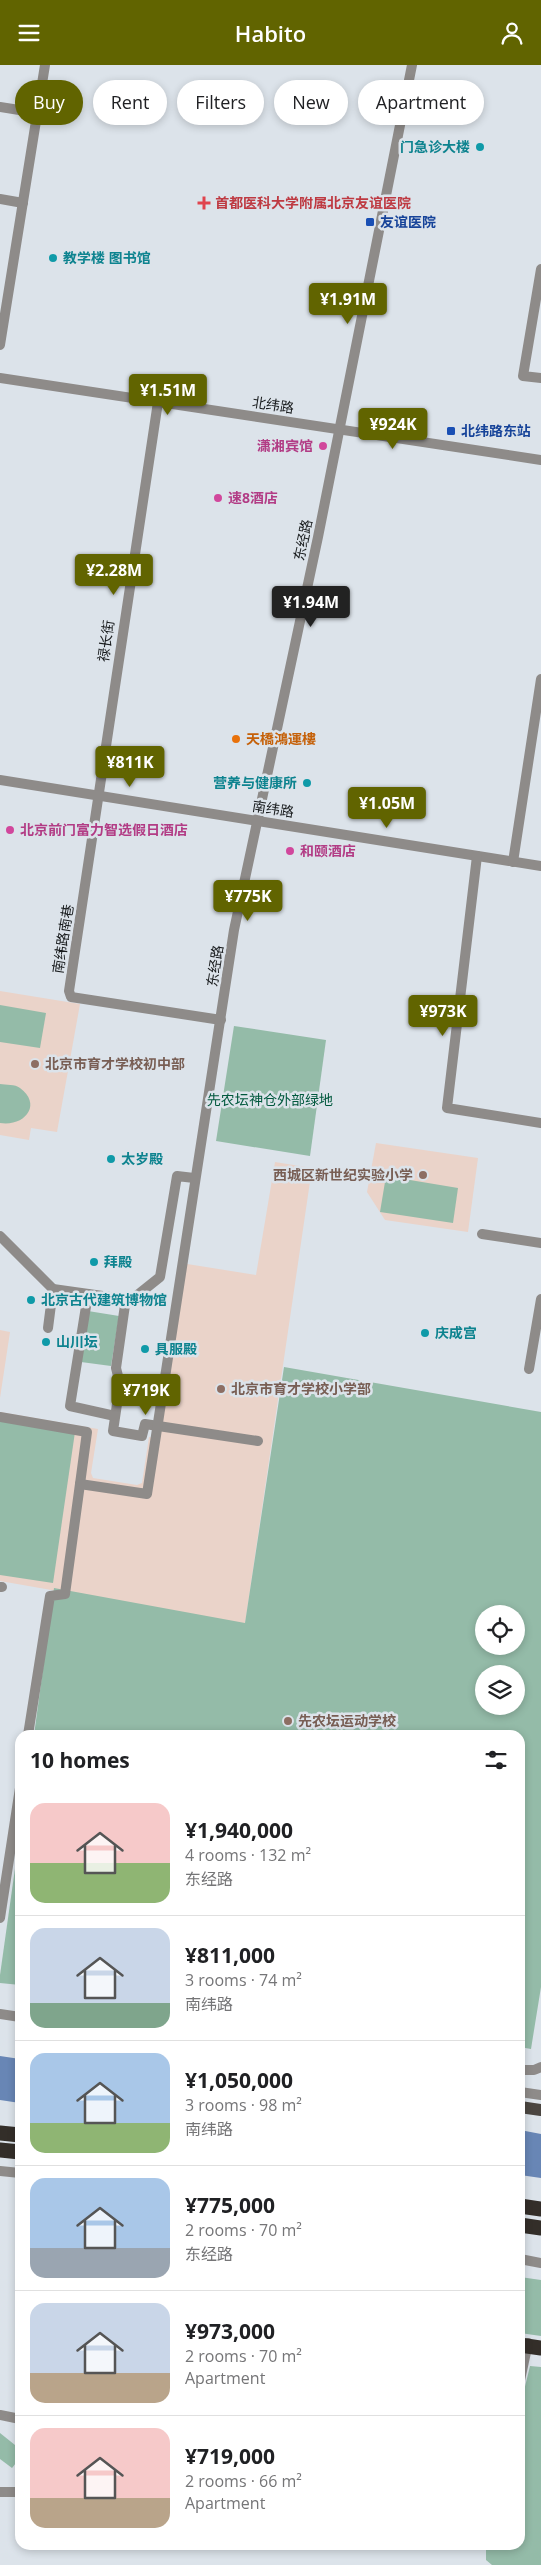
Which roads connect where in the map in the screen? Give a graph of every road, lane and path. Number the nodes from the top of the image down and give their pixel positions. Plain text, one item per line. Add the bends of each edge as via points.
1 (45, 65) edge
2 (412, 65) edge
3 (43, 80) edge
4 (0, 107) edge
5 (15, 109) edge
6 (36, 125) edge
7 (0, 199) edge
8 (23, 203) junction
9 (541, 269) edge
10 (0, 345) edge
11 (0, 378) edge
12 (541, 378) edge
13 (158, 402) junction
14 (339, 429) junction
15 (541, 460) edge
16 (541, 679) edge
17 (0, 780) edge
18 (99, 795) junction
19 (256, 821) junction
20 (477, 856) junction
21 (513, 862) junction
22 (541, 866) edge
23 (221, 1020) junction
24 (541, 1123) edge
25 (194, 1178) junction
26 (482, 1234) dead end
27 (0, 1236) edge
28 (541, 1243) edge
29 (53, 1289) junction
30 (88, 1295) junction
31 (541, 1299) edge
32 (131, 1300) junction
33 (48, 1328) dead end
34 (529, 1369) dead end
35 (115, 1416) junction
36 (0, 1417) edge
37 (158, 1426) junction
38 (258, 1441) dead end
39 (80, 1484) junction
40 (29, 1730) edge
41 (15, 1821) edge
42 (0, 1918) edge
43 (0, 2014) edge
44 (15, 2016) edge
45 (541, 2067) edge
46 (525, 2070) edge
47 (525, 2087) edge
48 (541, 2089) edge
49 (525, 2093) edge
50 (541, 2095) edge
51 (525, 2108) edge
52 (541, 2110) edge
53 (0, 2133) edge
54 (15, 2134) edge
55 (0, 2150) edge
56 (15, 2152) edge
57 (0, 2171) edge
58 (15, 2172) edge
59 (525, 2207) edge
60 (541, 2209) edge
61 (525, 2226) edge
62 (541, 2228) edge
63 (525, 2260) edge
64 (541, 2263) edge
65 (529, 2345) edge
66 (525, 2361) edge
67 (0, 2415) edge
68 (15, 2418) edge
69 (15, 2491) edge
70 (0, 2492) edge

1 - 3 street
2 - 14 street, 东经路
4 - 5 street
6 - 8 street
7 - 8 street
8 - 10 street
9 - 12 street via 523,376
11 - 13 street, 北纬路
13 - 14 street, 北纬路
13 - 18 street, 禄长街
14 - 15 street, 北纬路
14 - 19 street, 东经路
16 - 21 street
17 - 18 street, 南纬路
18 - 19 street, 南纬路
18 - 23 street, 南纬路南巷 via 69,991 71,997
19 - 20 street, 南纬路
19 - 23 street, 东经路 via 234,930
20 - 21 street, 南纬路
20 - 24 street via 447,1108
21 - 22 street, 南纬路
23 - 25 street, 东经路
25 - 32 street via 177,1176 160,1277
25 - 37 street, 东经路
26 - 28 street
27 - 29 street
29 - 30 street
29 - 33 street
30 - 32 street
30 - 35 street via 70,1406
31 - 34 street
32 - 35 street via 125,1305 116,1368 120,1384
35 - 37 street via 113,1431 142,1436 145,1424
36 - 39 street via 87,1433
37 - 38 street
37 - 39 street, 东经路 via 147,1495
39 - 40 street via 65,1594 50,1596
41 - 42 street
43 - 44 street
45 - 46 street
47 - 48 street
49 - 50 street
51 - 52 main road
53 - 54 highway
55 - 56 highway
57 - 58 street
59 - 60 highway
61 - 62 highway
63 - 64 street
65 - 66 street
67 - 68 street
69 - 70 street

